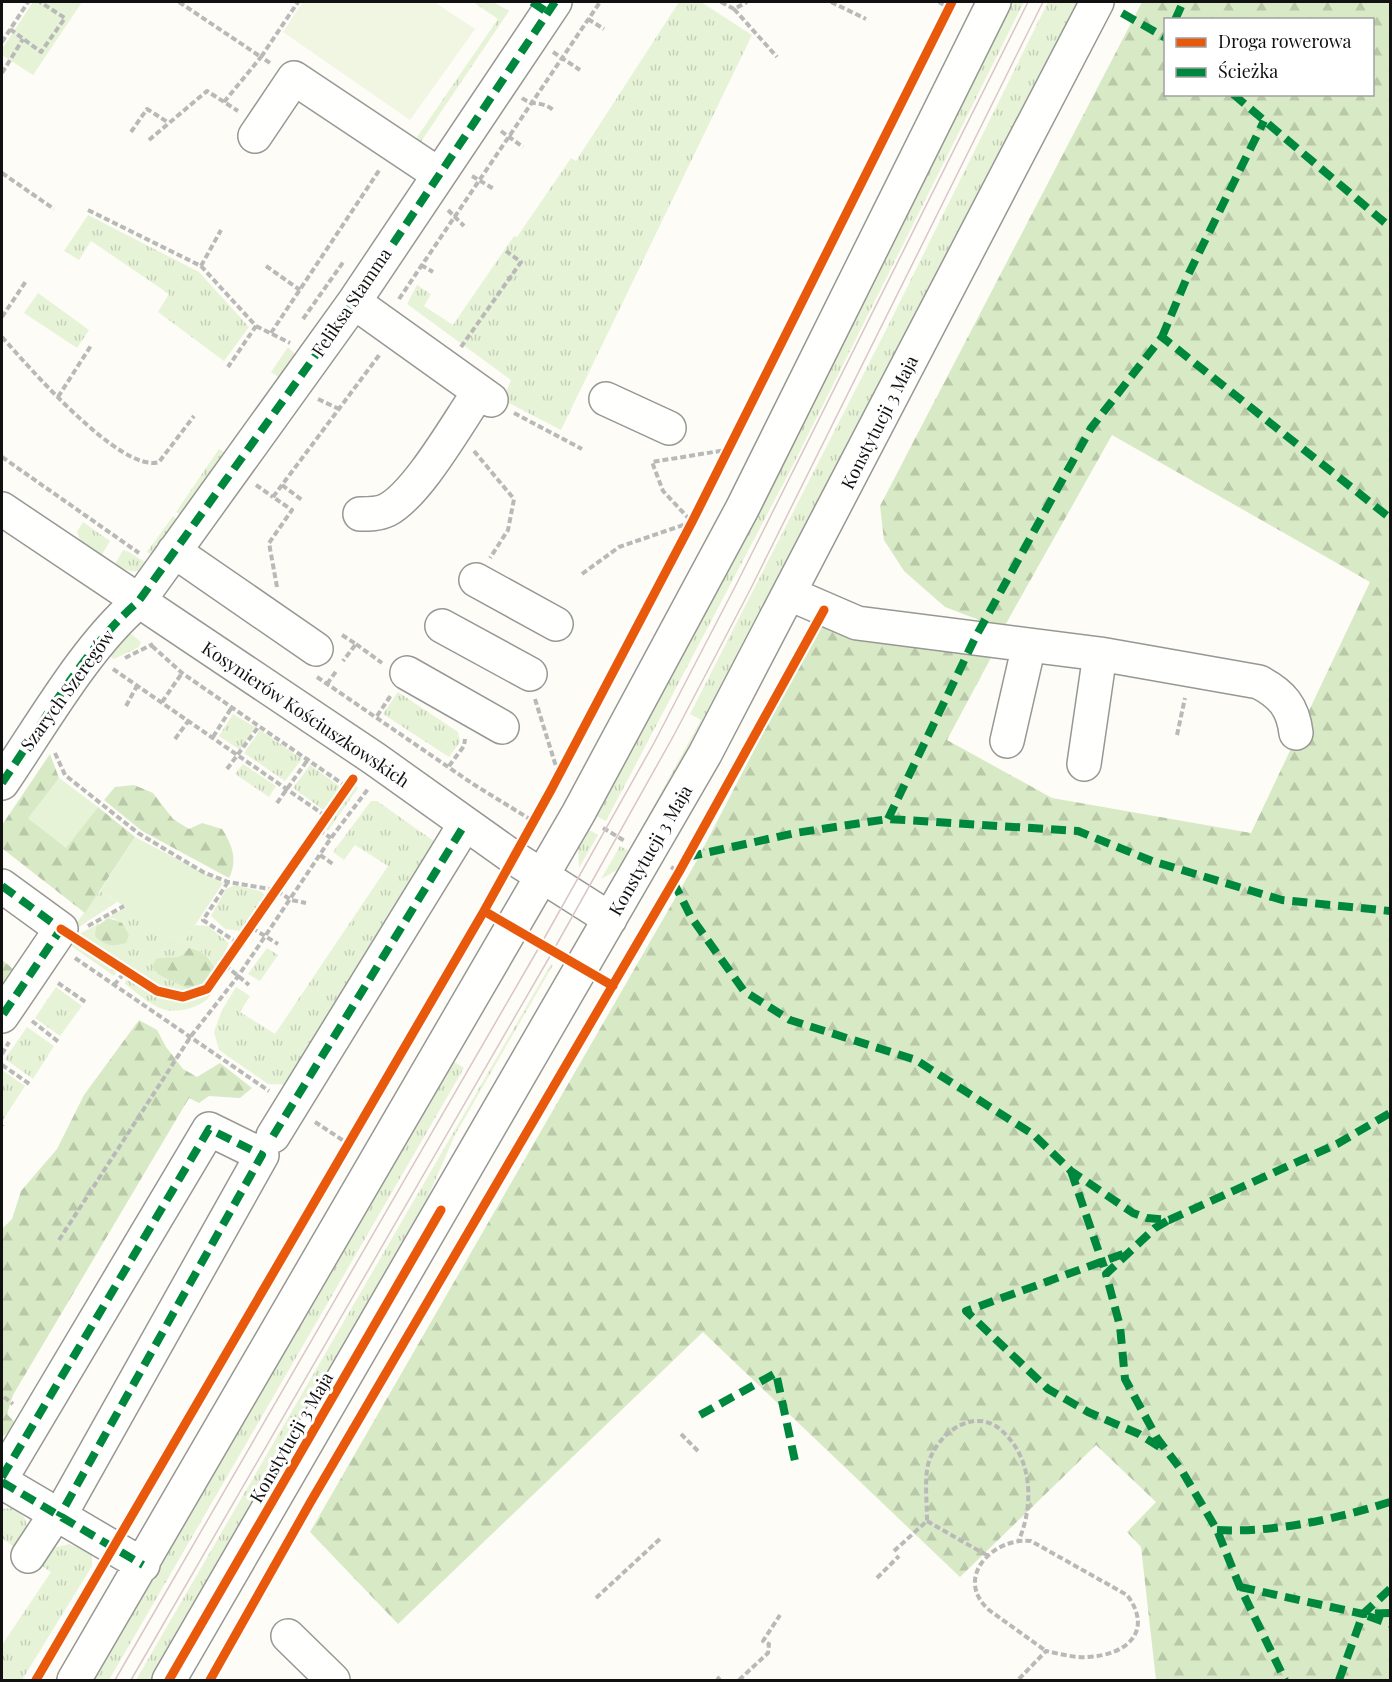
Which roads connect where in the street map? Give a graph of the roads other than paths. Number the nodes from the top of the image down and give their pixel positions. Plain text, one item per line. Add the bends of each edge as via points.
1 (994, 2) edge
2 (1097, 2) edge
3 (545, 5) edge
4 (258, 131) road end
5 (438, 174) junction
6 (354, 302) junction
7 (606, 399) dead end
8 (669, 428) dead end
9 (2, 509) edge
10 (360, 514) dead end
11 (174, 551) junction
12 (476, 580) dead end
13 (790, 594) junction
14 (129, 610) junction
15 (556, 624) dead end
16 (442, 626) dead end
17 (326, 640) road end
18 (1029, 645) junction
19 (1100, 654) junction
20 (407, 673) dead end
21 (531, 681) road end
22 (502, 727) dead end
23 (1296, 733) dead end
24 (1007, 741) dead end
25 (1084, 764) dead end
26 (2, 783) edge
27 (465, 824) junction
28 (543, 877) junction
29 (2, 886) edge
30 (610, 919) junction
31 (5, 1010) edge
32 (273, 1136) dead end
33 (2, 1477) edge
34 (2, 1482) edge
35 (57, 1516) junction
36 (28, 1556) dead end
37 (143, 1565) junction
38 (288, 1636) dead end
39 (74, 1680) edge
40 (169, 1680) edge
41 (333, 1680) edge

1 - 28 street via 742,509
2 - 13 street, Konstytucji 3 Maja
3 - 5 street, Feliksa Stamma
4 - 5 street via 294,78
5 - 6 street, Feliksa Stamma
6 - 10 street via 395,319 485,396 410,492 387,510
6 - 11 street, Feliksa Stamma
7 - 8 street
9 - 14 street, Kosynierów Kościuszkowskich
11 - 14 street, Feliksa Stamma
11 - 17 street
12 - 15 street
13 - 18 street via 857,623
13 - 30 street, Konstytucji 3 Maja
14 - 26 street, Szarych Szeregów via 98,643
14 - 27 street, Kosynierów Kościuszkowskich via 375,759
16 - 21 street
18 - 19 street
18 - 24 street
19 - 23 street via 1259,682 1285,700 1294,715
19 - 25 street
20 - 22 street
27 - 28 street, Kosynierów Kościuszkowskich
27 - 32 street
28 - 30 street, Kosynierów Kościuszkowskich
28 - 37 street
29 - 31 street via 62,935
30 - 40 street, Konstytucji 3 Maja
33 - 35 street via 210,1129 262,1155
34 - 35 street
35 - 36 street
35 - 37 street
37 - 39 street
38 - 41 street

